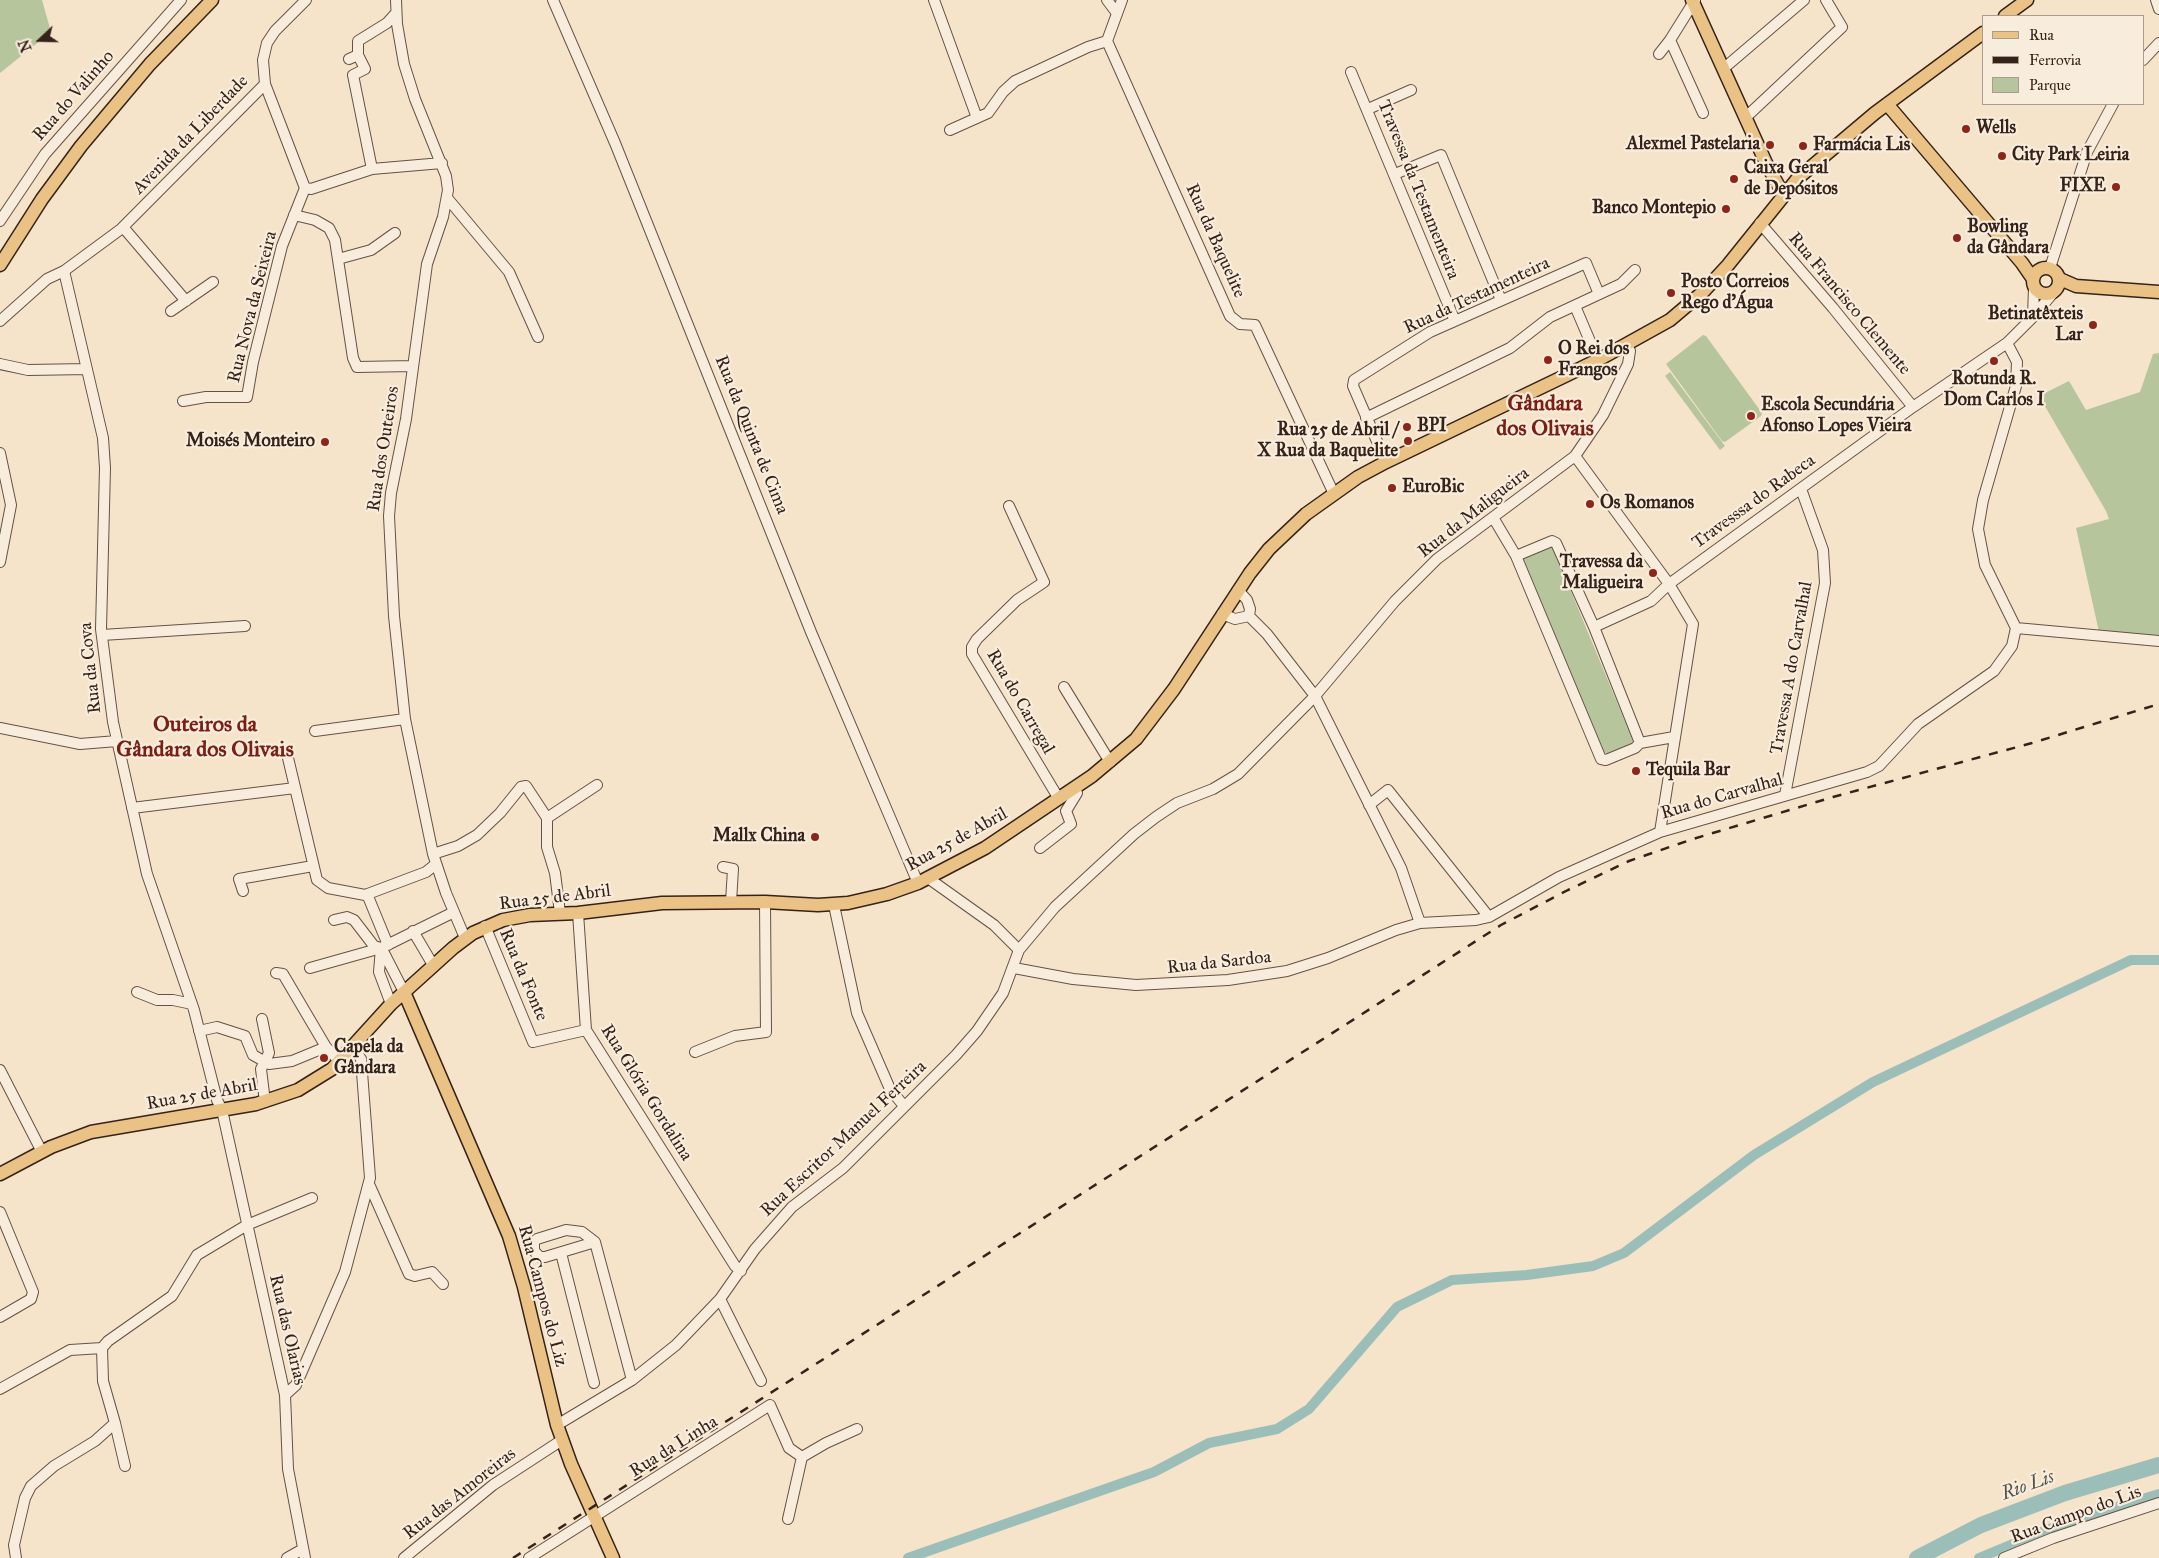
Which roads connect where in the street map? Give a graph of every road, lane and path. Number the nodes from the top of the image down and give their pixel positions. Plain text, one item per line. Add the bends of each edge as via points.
1 (181, 0) edge
2 (212, 0) edge
3 (306, 0) edge
4 (396, 0) edge
5 (553, 0) edge
6 (934, 0) edge
7 (1107, 0) edge
8 (1122, 0) edge
9 (1804, 0) edge
10 (1826, 0) edge
11 (2027, 0) edge
12 (2156, 0) edge
13 (1693, 1) edge
14 (2159, 9) edge
15 (1116, 12) junction
16 (396, 14) junction
17 (2006, 15) edge
18 (1982, 34) edge
19 (1670, 40) junction
20 (1107, 41) junction
21 (2159, 43) edge
22 (1659, 54) dead end
23 (2144, 59) edge
24 (1723, 69) junction
25 (1350, 72) dead end
26 (265, 84) junction
27 (1411, 90) dead end
28 (1887, 104) junction
29 (2112, 105) edge
30 (1368, 109) junction
31 (1703, 112) dead end
32 (977, 118) junction
33 (1745, 118) junction
34 (950, 130) dead end
35 (442, 163) junction
36 (372, 169) junction
37 (1395, 174) junction
38 (305, 188) junction
39 (1783, 194) junction
40 (448, 199) junction
41 (294, 215) junction
42 (0, 221) edge
43 (1760, 223) junction
44 (123, 227) junction
45 (395, 233) dead end
46 (338, 260) junction
47 (0, 264) edge
48 (1635, 270) dead end
49 (64, 271) junction
50 (2039, 276) junction
51 (213, 282) dead end
52 (2056, 287) junction
53 (2159, 292) edge
54 (1600, 294) junction
55 (1501, 300) junction
56 (186, 301) junction
57 (1574, 306) junction
58 (171, 311) dead end
59 (2033, 317) junction
60 (0, 321) edge
61 (1455, 321) junction
62 (538, 337) dead end
63 (2007, 343) junction
64 (1627, 345) junction
65 (1598, 360) junction
66 (0, 364) edge
67 (414, 366) junction
68 (87, 369) junction
69 (183, 401) dead end
70 (1913, 406) junction
71 (1366, 418) junction
72 (1575, 456) junction
73 (0, 457) edge
74 (1386, 462) junction
75 (1801, 489) junction
76 (1334, 494) junction
77 (1009, 506) dead end
78 (1494, 518) junction
79 (1516, 556) junction
80 (0, 562) edge
81 (1669, 584) junction
82 (1238, 590) junction
83 (1222, 614) junction
84 (1249, 616) junction
85 (244, 626) dead end
86 (1594, 627) junction
87 (2016, 628) junction
88 (102, 635) junction
89 (2159, 641) edge
90 (1064, 687) dead end
91 (1315, 696) junction
92 (406, 719) junction
93 (0, 728) edge
94 (315, 731) dead end
95 (1674, 737) junction
96 (118, 741) junction
97 (1640, 743) junction
98 (288, 758) dead end
99 (1110, 762) junction
100 (597, 785) dead end
101 (295, 788) junction
102 (1075, 788) junction
103 (1785, 795) junction
104 (1059, 800) junction
105 (1369, 805) junction
106 (132, 808) junction
107 (547, 818) junction
108 (1660, 832) junction
109 (1040, 848) dead end
110 (435, 859) junction
111 (313, 866) junction
112 (723, 867) dead end
113 (923, 881) junction
114 (243, 891) dead end
115 (367, 894) junction
116 (731, 902) junction
117 (765, 902) junction
118 (834, 905) junction
119 (454, 912) junction
120 (560, 913) junction
121 (578, 913) junction
122 (1489, 917) junction
123 (334, 920) dead end
124 (1420, 923) junction
125 (485, 926) junction
126 (413, 931) junction
127 (465, 938) junction
128 (385, 946) junction
129 (1019, 950) junction
130 (433, 965) junction
131 (310, 968) dead end
132 (1014, 968) junction
133 (276, 973) dead end
134 (137, 992) dead end
135 (404, 992) junction
136 (192, 1004) junction
137 (391, 1004) junction
138 (262, 1019) dead end
139 (586, 1030) junction
140 (199, 1031) junction
141 (326, 1047) junction
142 (353, 1047) junction
143 (695, 1052) dead end
144 (264, 1062) junction
145 (340, 1062) junction
146 (0, 1070) edge
147 (266, 1102) junction
148 (904, 1106) junction
149 (222, 1110) junction
150 (42, 1152) junction
151 (0, 1174) edge
152 (369, 1184) junction
153 (312, 1198) dead end
154 (0, 1212) edge
155 (247, 1225) junction
156 (595, 1242) junction
157 (561, 1252) junction
158 (741, 1271) junction
159 (443, 1284) dead end
160 (720, 1299) junction
161 (0, 1317) edge
162 (102, 1348) junction
163 (632, 1380) junction
164 (760, 1381) dead end
165 (594, 1383) dead end
166 (0, 1389) edge
167 (285, 1395) junction
168 (115, 1423) junction
169 (557, 1425) junction
170 (857, 1429) dead end
171 (562, 1440) junction
172 (802, 1457) junction
173 (125, 1466) dead end
174 (2159, 1503) edge
175 (595, 1516) junction
176 (788, 1519) dead end
177 (304, 1553) edge
178 (16, 1558) edge
179 (287, 1558) edge
180 (404, 1558) edge
181 (529, 1558) edge
182 (613, 1558) edge
183 (2004, 1558) edge

1 - 42 street, Rua do Valinho via 45,154
2 - 47 main road via 150,64 81,146 42,198
3 - 26 street, Avenida da Liberdade via 267,43 263,60
4 - 16 street, Rua dos Outeiros
5 - 113 street, Rua da Quinta de Cima via 615,143 811,632
6 - 32 street
7 - 15 street
8 - 15 street
9 - 24 street
10 - 33 street via 1842,27
11 - 17 main road
12 - 14 street
13 - 19 street
13 - 24 main road
15 - 20 street
16 - 35 street, Rua dos Outeiros via 409,82
16 - 36 street via 358,41 354,57 365,68 353,75
18 - 28 main road, Rua 25 de Abril
19 - 22 street
19 - 31 street
20 - 32 street via 1088,46 1015,80 988,113
20 - 76 street, Rua da Baquelite via 1230,316 1240,324 1254,325
21 - 23 street
24 - 33 main road
25 - 30 street, Travessa da Testamenteira
26 - 38 street
26 - 44 street, Avenida da Liberdade
27 - 30 street
28 - 39 main road, Rua 25 de Abril via 1824,154
28 - 50 main road via 2022,263
29 - 50 street via 2087,152
30 - 37 street, Travessa da Testamenteira
32 - 34 street
33 - 39 main road
35 - 36 street
35 - 40 street, Rua dos Outeiros
36 - 38 street via 311,189
37 - 55 street via 1441,155
37 - 61 street, Travessa da Testamenteira
38 - 41 street, Rua Nova da Seixeira
39 - 43 main road, Rua 25 de Abril
40 - 62 street via 510,272
40 - 67 street, Rua dos Outeiros via 427,264
41 - 46 street via 315,220 329,228 335,240
41 - 69 street, Rua Nova da Seixeira via 282,246 247,397 206,397
43 - 64 main road, Rua 25 de Abril via 1748,243 1703,292 1670,320
43 - 70 street, Rua Francisco Clemente
44 - 49 street, Avenida da Liberdade
44 - 56 street
45 - 46 street via 371,250
46 - 67 street via 352,358 357,367
48 - 54 street via 1621,284
49 - 60 street, Avenida da Liberdade via 47,279
49 - 68 street, Rua da Cova
50 - 52 main road via 2056,272
50 - 52 main road via 2042,294
50 - 59 street
51 - 56 street
52 - 53 main road
52 - 59 street, Travesssa do Rabeca
54 - 55 street, Rua da Testamenteira via 1586,264
54 - 57 street
55 - 61 street, Rua da Testamenteira
56 - 58 street
57 - 65 street
57 - 71 street via 1541,323 1510,348
59 - 63 street, Travesssa do Rabeca
61 - 71 street, Rua da Testamenteira via 1430,332 1354,380 1353,386
63 - 70 street, Travesssa do Rabeca
63 - 87 street via 2017,362 2017,380 1983,500 1978,529 1985,565
64 - 65 main road, Rua 25 de Abril
64 - 72 street, Rua da Maligueira via 1630,351 1628,364 1603,415
65 - 74 main road, Rua 25 de Abril
66 - 68 street via 28,370
67 - 92 street, Rua dos Outeiros via 390,504 395,626
68 - 88 street, Rua da Cova via 105,460
70 - 75 street, Travesssa do Rabeca
71 - 74 street, Rua da Testamenteira
72 - 78 street, Rua da Maligueira
72 - 81 street
73 - 80 street via 11,505
74 - 76 main road, Rua 25 de Abril
75 - 81 street, Travesssa do Rabeca
75 - 103 street, Travessa A do Carvalhal via 1823,550 1825,583
76 - 82 main road, Rua 25 de Abril via 1280,538
77 - 104 street, Rua do Carregal via 1048,580 1017,600 977,639 972,654
78 - 79 street
78 - 91 street, Rua da Maligueira via 1437,559
79 - 86 street via 1554,541
79 - 97 street via 1601,759 1606,760
81 - 86 street, Travesssa do Rabeca via 1651,601
81 - 95 street via 1693,624
82 - 83 main road, Rua 25 de Abril
82 - 84 street via 1247,600
83 - 84 street via 1235,619
83 - 99 main road, Rua 25 de Abril via 1147,727
84 - 91 street
85 - 88 street
86 - 97 street
87 - 89 street
87 - 103 street, Rua do Carvalhal via 2012,646 1994,672 1929,714 1879,766
88 - 96 street, Rua da Cova via 105,672
90 - 99 street
91 - 105 street
91 - 129 street, Rua da Maligueira via 1238,774 1213,789 1177,803 1134,834 1055,907
92 - 94 street
92 - 110 street, Rua dos Outeiros
93 - 96 street via 80,744
95 - 97 street
95 - 108 street
96 - 106 street, Rua da Cova
98 - 101 street
99 - 102 main road, Rua 25 de Abril
100 - 107 street
101 - 106 street
101 - 111 street
102 - 104 main road, Rua 25 de Abril
102 - 109 street via 1077,793 1066,811 1071,824
103 - 108 street, Rua do Carvalhal
104 - 113 main road, Rua 25 de Abril via 985,848
105 - 122 street via 1388,790
105 - 124 street via 1401,868
106 - 136 street, Rua da Cova via 147,874
107 - 110 street via 526,786 521,787 476,835
107 - 120 street via 547,847 556,873
108 - 122 street, Rua do Carvalhal via 1560,877
110 - 115 street via 426,872
110 - 119 street, Rua dos Outeiros
111 - 114 street via 239,879
111 - 115 street via 317,880 328,888
112 - 116 street via 734,869
113 - 118 main road, Rua 25 de Abril
113 - 129 street via 994,925
115 - 128 street
116 - 117 main road, Rua 25 de Abril
116 - 121 main road, Rua 25 de Abril via 662,903
117 - 118 main road, Rua 25 de Abril
117 - 143 street via 766,1032 734,1036
118 - 148 street via 857,1012 890,1089
119 - 126 street
119 - 127 street, Rua dos Outeiros
120 - 121 main road, Rua 25 de Abril
120 - 125 main road, Rua 25 de Abril via 513,918
121 - 139 street, Rua Glória Gordalina
122 - 124 street, Rua do Carvalhal
123 - 128 street via 347,917 354,920 374,946
124 - 132 street, Rua da Sardoa via 1304,966 1228,980 1136,985
125 - 127 main road, Rua 25 de Abril
125 - 139 street, Rua da Fonte via 533,1042
126 - 128 street
126 - 130 street
127 - 130 main road, Rua 25 de Abril
128 - 131 street
128 - 135 street
128 - 137 street via 379,972
129 - 132 street, Rua Escritor Manuel Ferreira
130 - 135 main road, Rua 25 de Abril
132 - 148 street, Rua Escritor Manuel Ferreira via 1003,993 977,1031
133 - 141 street via 283,974
134 - 136 street via 157,1000
135 - 137 main road, Rua 25 de Abril
135 - 169 main road, Rua Campos do Liz via 508,1236 524,1287
136 - 140 street, Rua da Cova
137 - 142 main road, Rua 25 de Abril
138 - 144 street via 269,1053
139 - 158 street, Rua Glória Gordalina
140 - 144 street via 217,1027 245,1036 253,1055
140 - 149 street, Rua da Cova
141 - 144 street via 292,1061
141 - 145 street
142 - 145 main road, Rua 25 de Abril
142 - 152 street via 361,1059
144 - 147 street via 261,1069
145 - 147 main road, Rua 25 de Abril via 306,1086
146 - 150 street
147 - 149 main road, Rua 25 de Abril
148 - 158 street, Rua Escritor Manuel Ferreira via 843,1168 792,1207 755,1249
149 - 150 main road, Rua 25 de Abril via 97,1131
149 - 155 street, Rua das Olarias
150 - 151 main road, Rua 25 de Abril
152 - 159 street via 409,1274 415,1276 432,1272
152 - 167 street via 345,1272 296,1385
153 - 155 street
154 - 161 street via 33,1292 31,1299
155 - 162 street via 197,1255 172,1296
155 - 167 street, Rua das Olarias
156 - 157 street
156 - 157 street via 588,1235 572,1230 534,1242 534,1251 540,1257
156 - 163 street
157 - 165 street
158 - 160 street, Rua Escritor Manuel Ferreira
160 - 163 street, Rua Escritor Manuel Ferreira via 676,1345
160 - 164 street
162 - 166 street via 70,1350
162 - 168 street via 103,1381
163 - 169 street, Rua Escritor Manuel Ferreira
167 - 177 street, Rua das Olarias via 288,1469
168 - 173 street
168 - 178 street via 31,1486 14,1545
169 - 171 main road, Rua Campos do Liz
170 - 172 street
171 - 175 main road, Rua Campos do Liz
171 - 180 street, Rua das Amoreiras via 493,1485
172 - 175 street, Rua da Linha via 789,1448 770,1406
172 - 176 street
174 - 183 street, Rua Campo do Lis via 2077,1529
175 - 181 street, Rua da Linha
175 - 182 main road, Rua Campos do Liz
177 - 179 street

